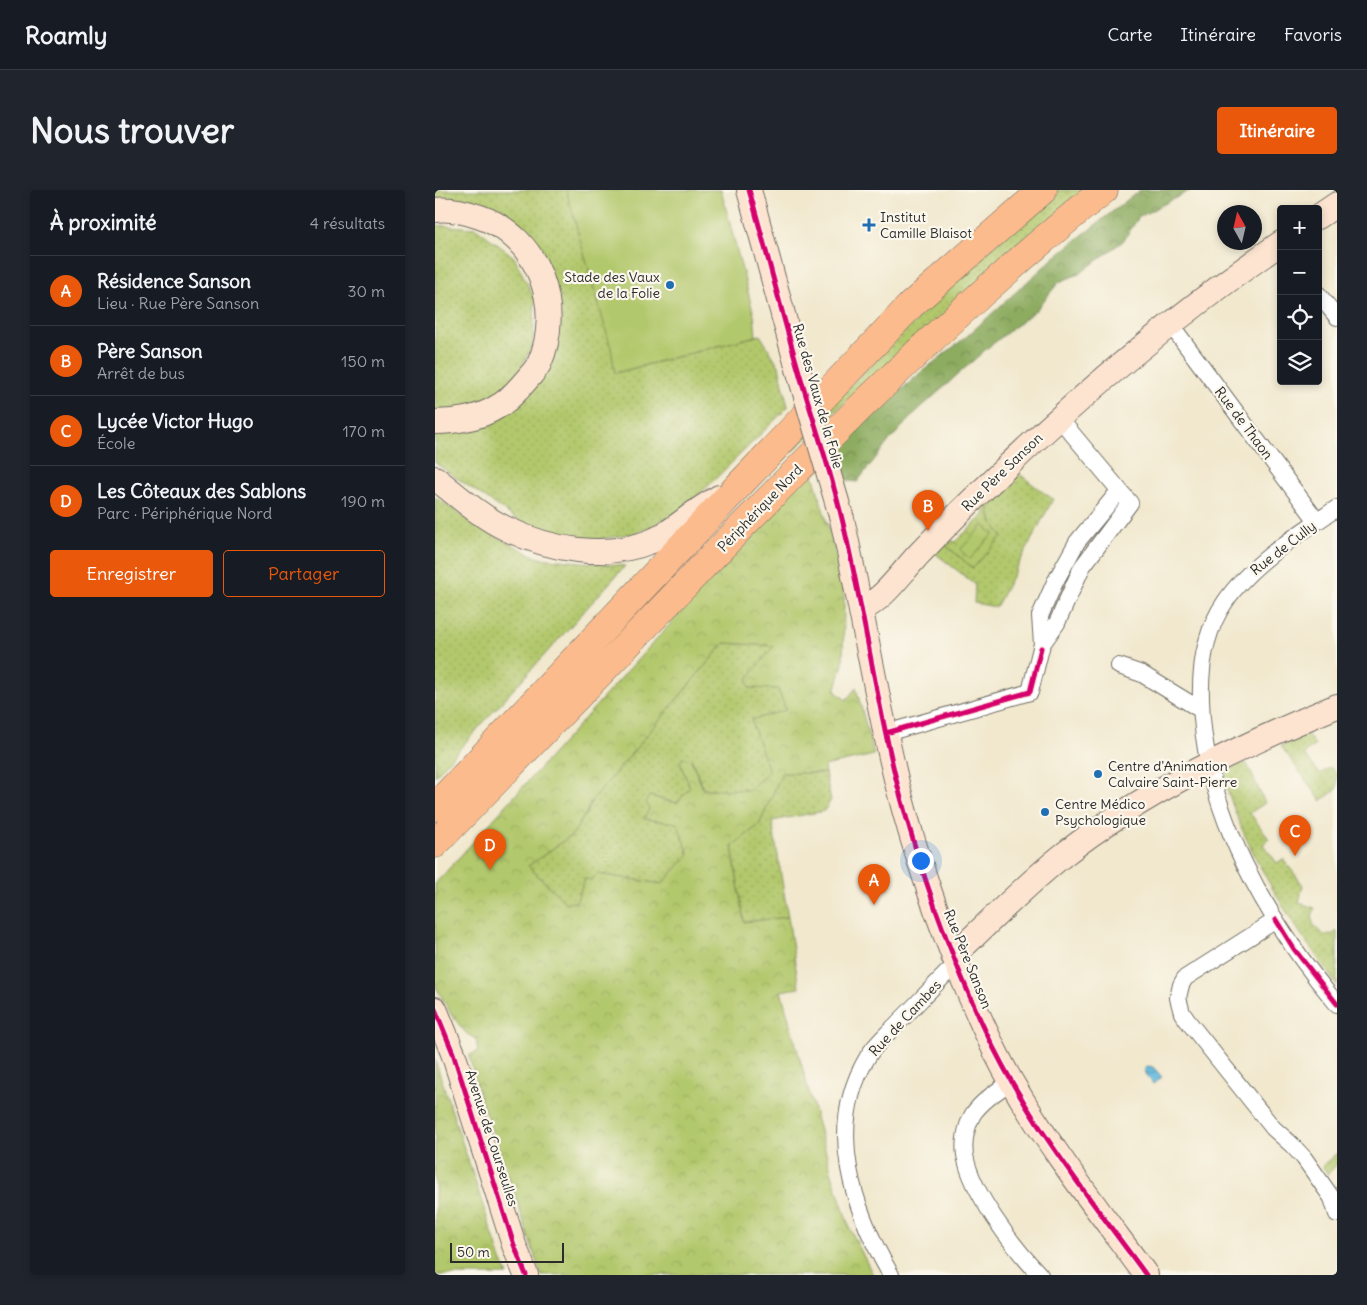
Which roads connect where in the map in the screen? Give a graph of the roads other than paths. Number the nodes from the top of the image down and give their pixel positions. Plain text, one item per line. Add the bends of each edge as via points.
1 (749, 190) edge
2 (1043, 190) edge
3 (1104, 190) edge
4 (1337, 204) edge
5 (435, 210) edge
6 (1322, 214) edge
7 (1277, 247) edge
8 (1319, 295) edge
9 (1337, 317) edge
10 (1171, 325) junction
11 (1059, 418) junction
12 (435, 422) edge
13 (435, 478) edge
14 (743, 481) junction
15 (1337, 508) edge
16 (1317, 521) junction
17 (861, 610) junction
18 (1119, 666) dead end
19 (1337, 706) edge
20 (1201, 710) junction
21 (886, 733) junction
22 (1209, 763) junction
23 (435, 807) edge
24 (435, 844) edge
25 (1276, 920) junction
26 (955, 960) junction
27 (1337, 1004) edge
28 (435, 1009) edge
29 (1011, 1082) junction
30 (1334, 1196) edge
31 (1337, 1214) edge
32 (526, 1275) edge
33 (891, 1275) edge
34 (1040, 1275) edge
35 (1146, 1275) edge

1 - 17 street, Rue des Vaux de la Folie, bridge via 842,519
2 - 14 highway via 911,305
3 - 24 highway, Périphérique Nord via 1044,237 839,428
4 - 6 street
5 - 12 street via 467,213 491,221 517,239 539,270 545,288 549,326 538,365 515,394 479,415
7 - 10 street, Rue Père Sanson via 1225,282
8 - 9 street
10 - 11 street, Rue Père Sanson
10 - 16 street, Rue de Thaon
11 - 17 street, Rue Père Sanson via 962,510 883,595
11 - 21 street via 1119,491 1065,561 1040,616 1041,644 1030,692
13 - 14 street via 506,529 566,549 599,552 653,541
14 - 23 highway
15 - 16 street, Rue de Cully
16 - 20 street, Rue de Cully via 1255,568 1225,602 1212,625 1205,648 1201,671
17 - 21 street, Rue Père Sanson
18 - 20 street via 1142,674
19 - 22 street
20 - 22 street, Rue de Cully
21 - 26 street, Rue Père Sanson via 913,837
22 - 25 street, Rue de Cully via 1225,819
22 - 26 street via 1128,810 1061,857
25 - 27 street, Rue de Cully
25 - 30 street via 1185,978 1179,992 1179,1004 1187,1020 1224,1068
26 - 29 street, Rue Père Sanson
26 - 33 street, Rue de Cambes via 867,1058 847,1111 846,1151 851,1182 864,1221
28 - 32 street, Avenue de Courseulles via 453,1053
29 - 34 street via 973,1114 966,1132 965,1156 982,1198 1012,1244
29 - 35 street, Rue Père Sanson via 1053,1149
30 - 31 street

